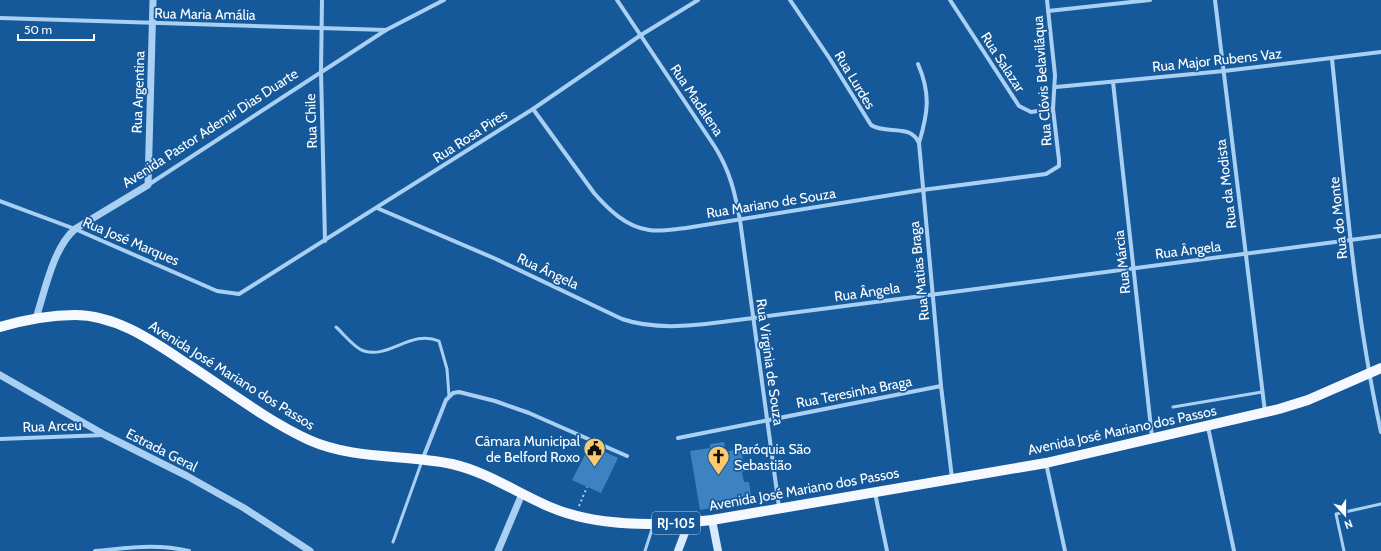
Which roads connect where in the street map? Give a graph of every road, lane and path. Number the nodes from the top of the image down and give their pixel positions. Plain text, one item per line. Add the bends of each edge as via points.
1 (153, 0) edge
2 (322, 0) edge
3 (444, 0) edge
4 (617, 0) edge
5 (698, 0) edge
6 (790, 0) edge
7 (950, 0) edge
8 (1047, 0) edge
9 (1150, 0) edge
10 (1215, 0) edge
11 (1048, 11) junction
12 (0, 18) edge
13 (153, 24) junction
14 (322, 27) junction
15 (386, 30) junction
16 (641, 35) junction
17 (1381, 52) edge
18 (1332, 59) junction
19 (918, 64) dead end
20 (321, 71) junction
21 (1224, 71) junction
22 (1113, 82) junction
23 (1056, 87) junction
24 (533, 109) junction
25 (1053, 109) junction
26 (919, 143) junction
27 (1059, 160) joint
28 (148, 185) junction
29 (922, 190) junction
30 (0, 201) edge
31 (377, 208) junction
32 (740, 220) junction
33 (75, 229) junction
34 (1381, 236) edge
35 (1351, 239) junction
36 (325, 241) junction
37 (1246, 254) junction
38 (1134, 268) junction
39 (252, 287) joint
40 (932, 294) junction
41 (36, 318) junction
42 (753, 318) junction
43 (0, 327) edge
44 (336, 327) dead end
45 (1381, 368) edge
46 (1368, 374) junction
47 (0, 375) edge
48 (941, 386) junction
49 (1262, 392) junction
50 (449, 396) junction
51 (1173, 407) dead end
52 (1265, 412) junction
53 (767, 420) junction
54 (1208, 426) junction
55 (1381, 432) edge
56 (104, 435) junction
57 (678, 438) dead end
58 (0, 439) edge
59 (1152, 439) junction
60 (627, 456) dead end
61 (422, 460) junction
62 (1046, 462) junction
63 (952, 478) junction
64 (586, 486) dead end
65 (875, 491) junction
66 (522, 494) junction
67 (1381, 504) edge
68 (578, 507) dead end
69 (779, 508) junction
70 (712, 520) junction
71 (689, 522) junction
72 (654, 523) junction
73 (393, 542) dead end
74 (113, 550) edge
75 (95, 551) edge
76 (189, 551) edge
77 (310, 551) edge
78 (498, 551) edge
79 (645, 551) edge
80 (678, 551) edge
81 (718, 551) edge
82 (887, 551) edge
83 (1065, 551) edge
84 (1234, 551) edge
85 (1344, 551) edge

1 - 13 street, Rua Argentina
2 - 14 street, Rua Chile
3 - 15 street, Avenida Pastor Ademir Dias Duarte
4 - 16 street, Rua Madalena
5 - 16 street, Rua Rosa Pires
6 - 26 street, Rua Lurdes via 870,125 876,128 904,130 912,133
7 - 25 street, Rua Salazar via 1019,106 1031,112
8 - 11 street, Rua Clóvis Belaviláqua
9 - 11 street
10 - 21 street, Rua da Modista
11 - 23 street, Rua Clóvis Belaviláqua
12 - 13 street, Rua Maria Amália
13 - 14 street, Rua Maria Amália
13 - 28 street, Rua Argentina
14 - 15 street, Rua Maria Amália
14 - 20 street, Rua Chile
15 - 20 street, Avenida Pastor Ademir Dias Duarte
16 - 24 street, Rua Rosa Pires
16 - 32 street, Rua Madalena via 723,160 734,184
17 - 18 street, Rua Major Rubens Vaz
18 - 21 street, Rua Major Rubens Vaz
18 - 35 street, Rua do Monte
19 - 26 street, Rua Matias Braga via 927,96 925,122
20 - 28 street, Avenida Pastor Ademir Dias Duarte
20 - 36 street, Rua Chile
21 - 22 street, Rua Major Rubens Vaz
21 - 37 street, Rua da Modista
22 - 23 street, Rua Major Rubens Vaz
22 - 38 street, Rua Márcia
23 - 25 street, Rua Clóvis Belaviláqua
24 - 31 street, Rua Rosa Pires
24 - 32 street, Rua Mariano de Souza via 594,193 621,218 650,230
25 - 27 street, Rua Clóvis Belaviláqua
26 - 29 street, Rua Matias Braga
27 - 29 street, Rua Mariano de Souza via 1058,166 1046,174
28 - 33 street, Avenida Pastor Ademir Dias Duarte
29 - 32 street, Rua Mariano de Souza
29 - 40 street, Rua Matias Braga
30 - 33 street, Rua José Marques
31 - 36 street, Rua Rosa Pires
31 - 42 street, Rua Ângela via 496,259 629,322 688,325
32 - 42 street, Rua Virgínia de Souza
33 - 39 street, Rua José Marques via 217,291 236,294
33 - 41 street, Avenida Pastor Ademir Dias Duarte via 59,249
34 - 35 street, Rua Ângela
35 - 37 street, Rua Ângela
35 - 46 street, Rua do Monte
36 - 39 street, Rua Rosa Pires
37 - 38 street, Rua Ângela
37 - 49 street, Rua da Modista
38 - 40 street, Rua Ângela
38 - 59 street, Rua Márcia
40 - 42 street, Rua Ângela
40 - 48 street, Rua Matias Braga
41 - 43 main road, Avenida José Mariano dos Passos / RJ-105
41 - 61 main road, Avenida José Mariano dos Passos / RJ-105 via 77,314 108,320 157,344 255,409 310,440 349,452
42 - 53 street, Rua Virgínia de Souza
44 - 50 lane via 364,351 377,352 430,337 439,341 447,369
45 - 46 main road, Avenida José Mariano dos Passos / RJ-105
46 - 52 main road, Avenida José Mariano dos Passos / RJ-105 via 1308,400
46 - 55 street, Rua do Monte
47 - 56 street, Estrada Geral
48 - 53 street, Rua Teresinha Braga
48 - 63 street, Rua Matias Braga
49 - 51 lane
49 - 52 street, Rua da Modista
50 - 60 street via 459,392 495,400
50 - 61 street
52 - 54 main road, Avenida José Mariano dos Passos / RJ-105
53 - 57 street, Rua Teresinha Braga
53 - 69 street, Rua Virgínia de Souza
54 - 59 main road, Avenida José Mariano dos Passos / RJ-105
54 - 84 street
56 - 58 street, Rua Arceu
56 - 77 street, Estrada Geral via 187,476 244,508
59 - 62 main road, Avenida José Mariano dos Passos / RJ-105
61 - 66 main road, Avenida José Mariano dos Passos / RJ-105 via 467,469
61 - 73 lane
62 - 63 main road, Avenida José Mariano dos Passos / RJ-105
62 - 83 street
63 - 65 main road, Avenida José Mariano dos Passos / RJ-105
64 - 68 path
65 - 69 main road, Avenida José Mariano dos Passos / RJ-105
65 - 82 street
66 - 72 main road, Avenida José Mariano dos Passos / RJ-105 via 552,508 583,517
66 - 78 street
67 - 85 lane via 1336,514
69 - 70 main road, Avenida José Mariano dos Passos / RJ-105
70 - 71 main road, Avenida José Mariano dos Passos / RJ-105
70 - 81 main road
71 - 72 main road, Avenida José Mariano dos Passos / RJ-105
71 - 80 main road
72 - 79 lane
74 - 75 street
74 - 76 street via 149,545

